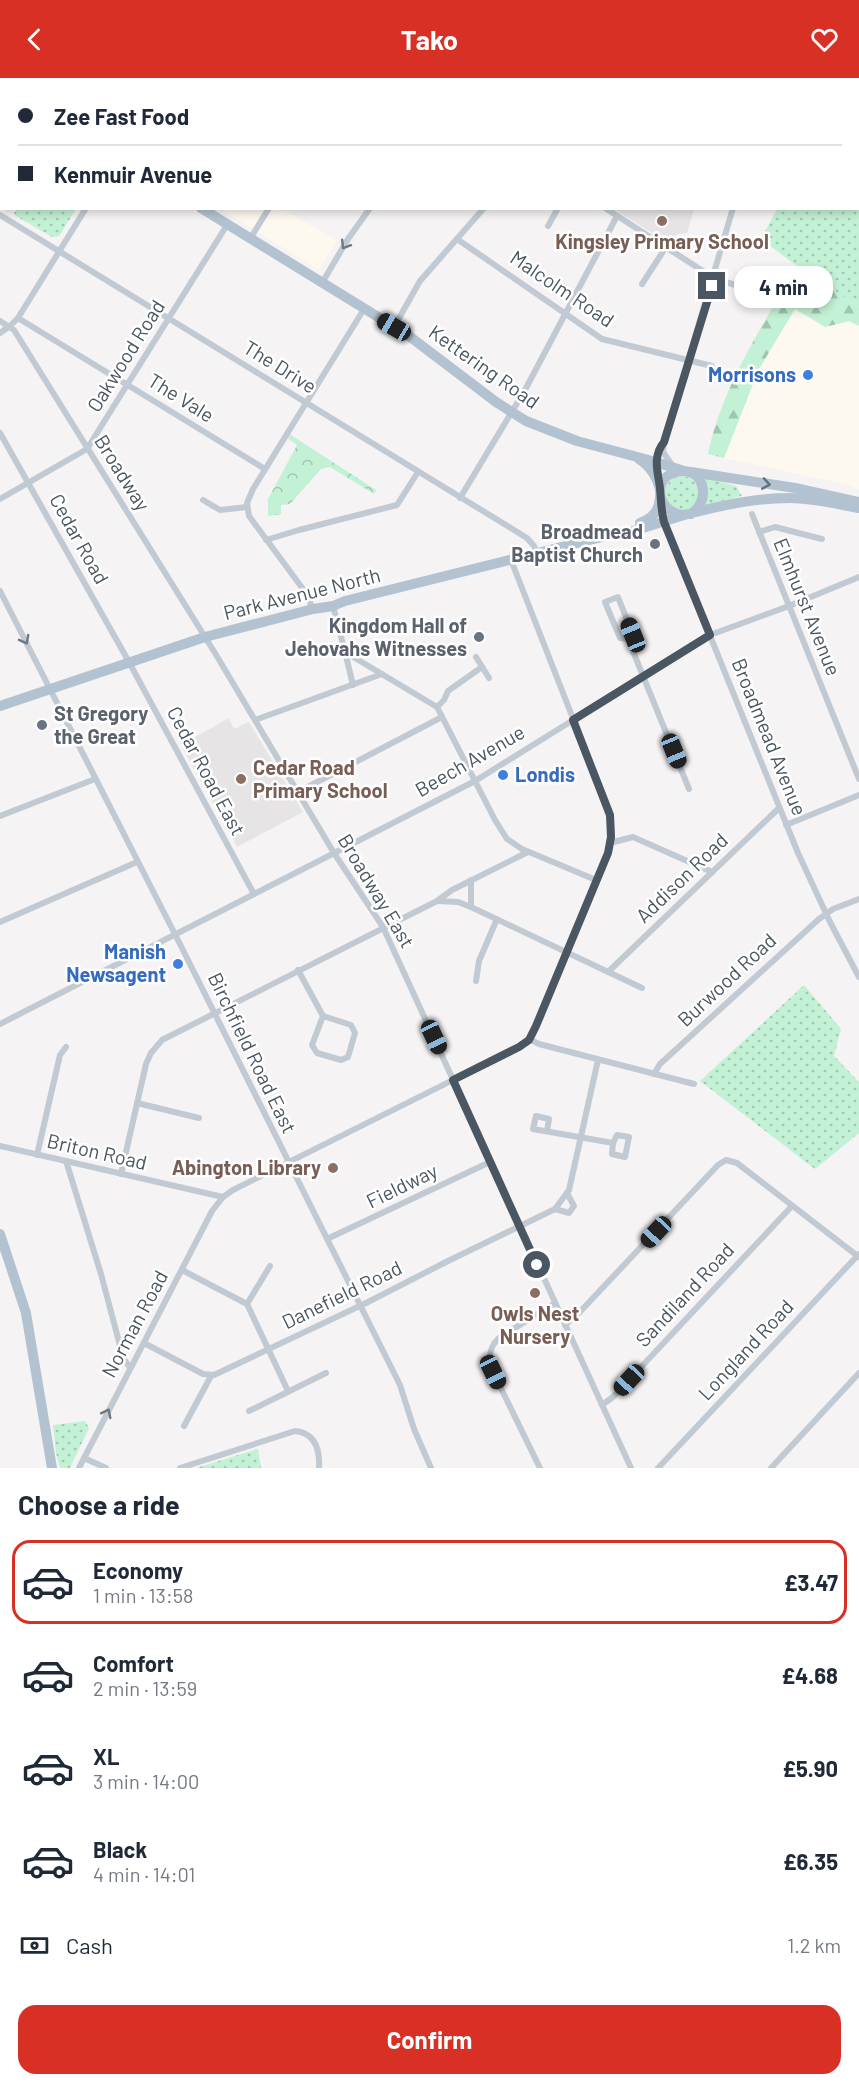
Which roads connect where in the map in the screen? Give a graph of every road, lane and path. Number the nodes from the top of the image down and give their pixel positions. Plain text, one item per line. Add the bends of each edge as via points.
1 (85, 210) edge
2 (204, 210) edge
3 (268, 210) edge
4 (369, 210) edge
5 (482, 210) edge
6 (557, 210) edge
7 (608, 210) edge
8 (732, 210) edge
9 (0, 215) edge
10 (617, 216) junction
11 (227, 225) junction
12 (548, 226) dead end
13 (250, 239) junction
14 (458, 239) junction
15 (666, 247) junction
16 (59, 251) junction
17 (714, 278) junction
18 (322, 283) junction
19 (642, 284) dead end
20 (749, 289) dead end
21 (364, 309) junction
22 (564, 314) junction
23 (18, 318) junction
24 (169, 318) junction
25 (0, 321) edge
26 (10, 326) junction
27 (394, 327) junction
28 (0, 333) edge
29 (690, 361) junction
30 (712, 366) dead end
31 (127, 385) junction
32 (306, 403) junction
33 (512, 413) junction
34 (0, 433) edge
35 (664, 442) junction
36 (87, 449) junction
37 (634, 456) junction
38 (656, 462) junction
39 (265, 469) junction
40 (682, 470) junction
41 (418, 472) junction
42 (728, 478) junction
43 (28, 483) junction
44 (660, 494) junction
45 (460, 498) junction
46 (0, 499) edge
47 (203, 500) dead end
48 (747, 501) junction
49 (859, 502) edge
50 (247, 507) junction
51 (859, 508) edge
52 (688, 514) junction
53 (752, 514) dead end
54 (664, 522) junction
55 (759, 532) junction
56 (618, 533) junction
57 (822, 539) dead end
58 (266, 540) junction
59 (537, 553) junction
60 (511, 560) junction
61 (859, 577) edge
62 (0, 591) edge
63 (333, 606) junction
64 (789, 606) junction
65 (313, 609) junction
66 (710, 635) junction
67 (205, 637) junction
68 (627, 639) junction
69 (345, 652) junction
70 (476, 657) dead end
71 (129, 662) junction
72 (482, 667) junction
73 (382, 674) junction
74 (643, 676) junction
75 (489, 678) dead end
76 (352, 685) junction
77 (50, 689) junction
78 (0, 706) edge
79 (437, 707) junction
80 (442, 717) junction
81 (255, 720) junction
82 (573, 720) junction
83 (95, 779) junction
84 (859, 779) edge
85 (475, 781) junction
86 (689, 789) dead end
87 (298, 792) junction
88 (859, 795) edge
89 (779, 808) junction
90 (0, 816) edge
91 (786, 825) junction
92 (610, 843) junction
93 (528, 852) junction
94 (334, 853) junction
95 (137, 862) junction
96 (712, 872) junction
97 (471, 880) junction
98 (596, 880) junction
99 (254, 894) junction
100 (859, 899) edge
101 (437, 901) junction
102 (471, 907) junction
103 (826, 914) junction
104 (498, 919) junction
105 (0, 922) edge
106 (383, 927) junction
107 (175, 935) junction
108 (566, 952) junction
109 (298, 970) junction
110 (608, 972) junction
111 (859, 977) edge
112 (476, 981) dead end
113 (642, 988) dead end
114 (214, 1013) junction
115 (322, 1016) junction
116 (0, 1024) edge
117 (529, 1040) junction
118 (66, 1047) dead end
119 (598, 1059) junction
120 (654, 1074) junction
121 (453, 1080) junction
122 (694, 1084) dead end
123 (137, 1103) junction
124 (199, 1118) dead end
125 (547, 1131) dead end
126 (580, 1138) junction
127 (613, 1143) dead end
128 (0, 1146) edge
129 (37, 1155) junction
130 (66, 1161) junction
131 (288, 1162) junction
132 (490, 1162) junction
133 (121, 1174) junction
134 (567, 1193) junction
135 (223, 1197) junction
136 (792, 1206) junction
137 (555, 1209) junction
138 (520, 1227) junction
139 (0, 1234) edge
140 (327, 1239) junction
141 (858, 1256) edge
142 (270, 1266) dead end
143 (182, 1270) junction
144 (555, 1303) junction
145 (247, 1304) junction
146 (360, 1306) junction
147 (565, 1325) junction
148 (144, 1343) junction
149 (268, 1350) junction
150 (130, 1368) junction
151 (326, 1373) dead end
152 (859, 1373) edge
153 (211, 1376) junction
154 (288, 1391) junction
155 (602, 1405) junction
156 (249, 1410) dead end
157 (184, 1426) dead end
158 (84, 1458) junction
159 (52, 1468) edge
160 (79, 1468) edge
161 (106, 1468) edge
162 (180, 1468) edge
163 (319, 1468) edge
164 (431, 1468) edge
165 (540, 1468) edge
166 (631, 1468) edge
167 (658, 1468) edge
168 (771, 1468) edge

1 - 16 street
2 - 11 main road, Kettering Road
3 - 13 street
4 -> 18 street
5 - 14 street
6 - 12 street
7 - 10 street
8 - 17 street
9 - 16 street, The Drive
10 - 15 street
10 - 22 street
11 - 13 main road, Kettering Road
11 - 24 street, Oakwood Road
13 - 18 main road, Kettering Road
14 - 22 street, Malcolm Road
14 - 27 street via 420,281
15 - 17 street
15 - 19 street
16 - 23 street
16 - 24 street, The Drive
17 - 20 street
17 - 29 street
18 - 21 main road, Kettering Road
21 - 27 main road, Kettering Road
21 - 32 street
22 - 29 street, Malcolm Road via 602,339
22 - 33 street
23 - 26 street
23 - 31 street, The Vale
24 - 31 street, Oakwood Road
24 - 32 street, The Drive
25 - 26 street
26 - 28 street
26 - 36 street, Broadway
27 - 33 main road, Kettering Road
29 - 30 street, Malcolm Road
29 - 35 street
31 - 36 street, Oakwood Road
31 - 39 street, The Vale
32 - 39 street
32 - 41 street, The Drive
33 - 37 main road, Kettering Road via 555,434
33 - 45 street
34 - 43 street, Cedar Road
35 - 38 street
35 - 40 street via 663,452
36 - 43 street, Oakwood Road
36 - 67 street, Broadway
37 - 38 main road, Kettering Road
37 - 44 main road via 644,463
38 - 40 main road, Kettering Road
38 - 44 street, Broadmead Avenue
39 - 50 street
40 - 42 main road, Kettering Road
40 - 44 main road via 666,478
40 - 52 main road via 697,477 704,492 701,505
41 - 45 street, The Drive
41 - 58 street via 397,505
42 - 48 main road via 741,487
42 -> 49 main road, Kettering Road
43 - 46 street, Oakwood Road
43 - 71 street, Cedar Road
44 - 52 main road via 667,509 678,515
44 - 54 street, Broadmead Avenue
44 - 56 main road, Park Avenue North via 653,517
45 - 59 street, The Drive via 527,538
47 - 50 street via 220,510
48 - 51 main road via 791,498
48 - 52 main road
50 - 58 street
52 - 54 main road, Park Avenue North
53 - 55 street, Elmhurst Avenue
54 - 56 main road, Park Avenue North
54 - 66 street, Broadmead Avenue
55 - 57 street via 775,527
55 - 64 street, Elmhurst Avenue
56 - 59 main road, Park Avenue North
58 - 65 street via 306,593
59 - 60 main road, Park Avenue North
60 - 63 main road, Park Avenue North
60 - 82 street
61 - 64 street, Beech Avenue
62 -> 77 street, Birchfield Road East
63 - 65 main road, Park Avenue North
63 - 69 street
64 - 66 street, Beech Avenue
64 - 84 street, Elmhurst Avenue
65 - 67 main road, Park Avenue North
66 - 74 street, Beech Avenue
66 - 89 street, Broadmead Avenue
67 - 71 main road, Park Avenue North
67 - 81 street, Broadway East
68 - 68 street via 620,638 605,602 618,597 633,635
68 - 74 street
69 - 73 street
69 - 76 street
70 - 72 street
71 - 77 main road, Park Avenue North
71 - 99 street, Cedar Road East
72 - 75 street
72 - 79 street via 448,691
73 - 76 street
73 - 79 street
74 - 82 street, Beech Avenue
74 - 86 street
76 - 81 street
77 - 78 main road, Park Avenue North
77 - 83 street, Birchfield Road East
79 - 80 street
80 - 85 street
80 - 87 street
81 - 87 street, Broadway East
82 - 85 street, Beech Avenue
82 - 92 street via 608,808
83 - 90 street
83 - 95 street, Birchfield Road East
85 - 93 street via 504,835
85 - 94 street, Beech Avenue
87 - 94 street, Broadway East
88 - 91 street
89 - 91 street, Broadmead Avenue
89 - 96 street, Addison Road
91 - 103 street, Broadmead Avenue
92 - 96 street via 633,837
92 - 98 street
93 - 97 street
93 - 98 street
94 - 99 street, Beech Avenue
94 - 106 street, Broadway East
95 - 105 street
95 - 107 street, Birchfield Road East
96 - 110 street, Addison Road
97 - 101 street
97 - 102 street
98 - 108 street
99 - 107 street, Beech Avenue
100 - 103 street, Burwood Road
101 - 102 street
101 - 106 street
102 - 104 street
103 - 111 street, Broadmead Avenue
103 - 120 street, Burwood Road via 660,1064
104 - 108 street
104 - 112 street via 479,961
106 - 109 street
106 - 121 street, Broadway East
107 - 114 street, Birchfield Road East
107 - 116 street, Beech Avenue
108 - 110 street
108 - 117 street
109 - 114 street
109 - 115 street
110 - 113 street
114 - 123 street via 159,1043 147,1062
114 - 131 street, Birchfield Road East
115 - 115 street via 351,1025 355,1033 348,1057 341,1060 317,1053 312,1045
117 - 119 street
117 - 121 street
118 - 129 street via 60,1055
119 - 120 street
119 - 126 street, Danefield Road
120 - 122 street
121 - 131 street
121 - 132 street, Broadway East
123 - 124 street
123 - 133 street
125 - 126 street
126 - 127 street
126 - 134 street, Danefield Road
128 - 129 street, Briton Road
129 - 130 street, Briton Road
130 - 133 street, Briton Road
130 - 150 street via 123,1357
131 - 135 street
131 - 140 street, Birchfield Road East
132 - 138 street, Broadway East
132 - 140 street, Fieldway
133 - 135 street, Briton Road
134 - 137 street, Danefield Road
134 - 137 street, Danefield Road via 574,1206 569,1213
135 - 143 street, Norman Road
136 - 141 street
136 - 147 street via 737,1163 723,1161
136 - 155 street, Sandiland Road
137 - 138 street, Danefield Road
138 - 144 street, Broadway East
138 - 146 street, Danefield Road
139 - 159 main road via 26,1313
140 - 146 street, Birchfield Road East
141 - 167 street, Longland Road
142 - 145 street
143 - 145 street
143 - 148 street, Norman Road
144 - 147 street, Broadway East
144 - 165 street via 499,1338 490,1354 493,1372
145 - 149 street
146 - 149 street, Danefield Road
146 - 164 street, Birchfield Road East via 400,1386
147 - 155 street, Broadway East
148 - 150 street, Norman Road
148 - 153 street
149 - 153 street, Danefield Road
149 - 154 street
158 -> 150 street, Norman Road
151 - 154 street
152 - 168 street
153 - 157 street
154 - 156 street
155 - 166 street, Broadway East
158 - 160 street, Norman Road
158 - 161 street
162 - 163 street via 295,1431 308,1434 317,1445

